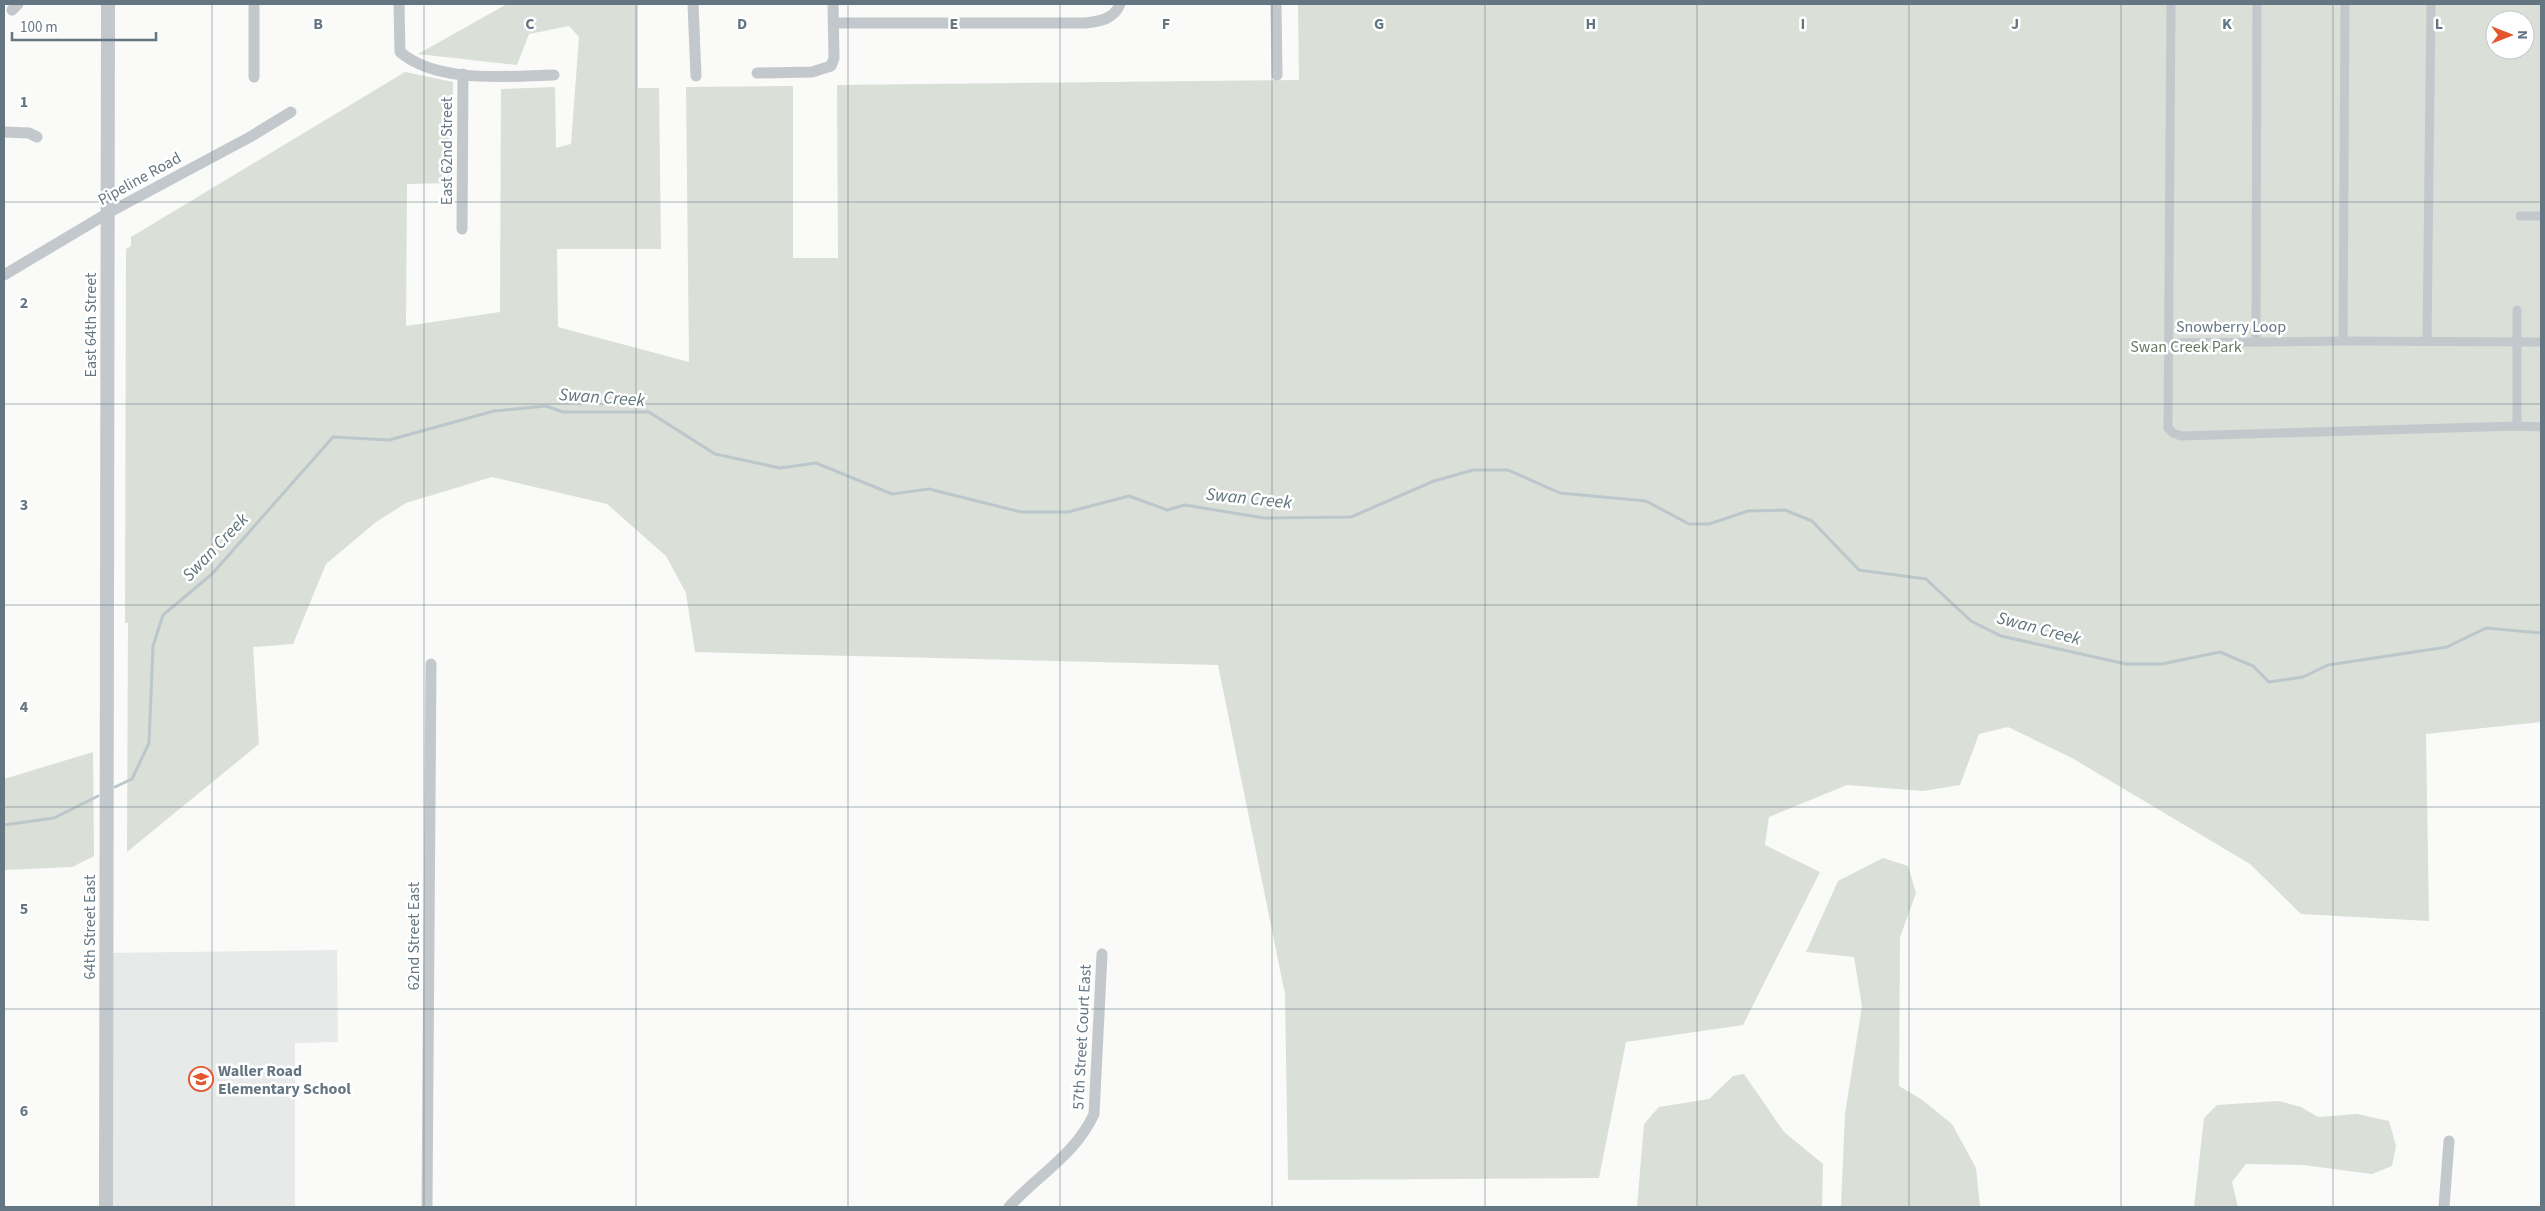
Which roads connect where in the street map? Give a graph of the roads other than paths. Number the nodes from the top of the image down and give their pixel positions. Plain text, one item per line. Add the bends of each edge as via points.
1 (108, 4) edge
2 (254, 4) edge
3 (399, 4) edge
4 (693, 4) edge
5 (833, 4) edge
6 (1120, 4) edge
7 (1276, 4) edge
8 (2171, 4) edge
9 (2257, 4) edge
10 (2345, 4) edge
11 (2431, 4) edge
12 (834, 23) junction
13 (757, 73) dead end
14 (463, 74) junction
15 (554, 75) dead end
16 (1277, 75) dead end
17 (696, 76) dead end
18 (254, 77) dead end
19 (290, 112) dead end
20 (4, 132) edge
21 (37, 137) dead end
22 (108, 213) junction
23 (2520, 216) dead end
24 (2541, 216) edge
25 (462, 229) dead end
26 (4, 275) edge
27 (2517, 310) dead end
28 (2256, 341) junction
29 (2343, 341) junction
30 (2428, 341) junction
31 (2541, 342) edge
32 (2169, 343) junction
33 (2516, 343) junction
34 (2517, 426) junction
35 (2541, 428) edge
36 (107, 647) joint
37 (431, 664) dead end
38 (1102, 954) dead end
39 (2449, 1141) dead end
40 (106, 1207) edge
41 (427, 1207) edge
42 (1009, 1207) edge
43 (2444, 1207) edge

1 - 22 street, East 64th Street
2 - 18 street
3 - 14 street via 400,52 419,66
4 - 17 street
5 - 12 street
6 - 12 street via 1110,17 1067,24
7 - 16 street
8 - 32 street, Snowberry Loop
9 - 28 street
10 - 29 street
11 - 30 street
12 - 13 street via 834,60 831,66 826,69
14 - 15 street
14 - 25 street, East 62nd Street
19 - 22 street, Pipeline Road
20 - 21 street via 29,133
22 - 26 street, Pipeline Road
22 - 36 street, East 64th Street
23 - 24 street
27 - 33 street
28 - 29 street, Snowberry Loop
28 - 32 street, Snowberry Loop
29 - 30 street, Snowberry Loop
30 - 33 street, Snowberry Loop
31 - 33 street, Snowberry Loop
32 - 34 street via 2168,428 2181,436
33 - 34 street
34 - 35 street
36 - 40 street, 64th Street East
37 - 41 street, 62nd Street East
38 - 42 street, 57th Street Court East via 1094,1114 1088,1130 1074,1147
39 - 43 street

